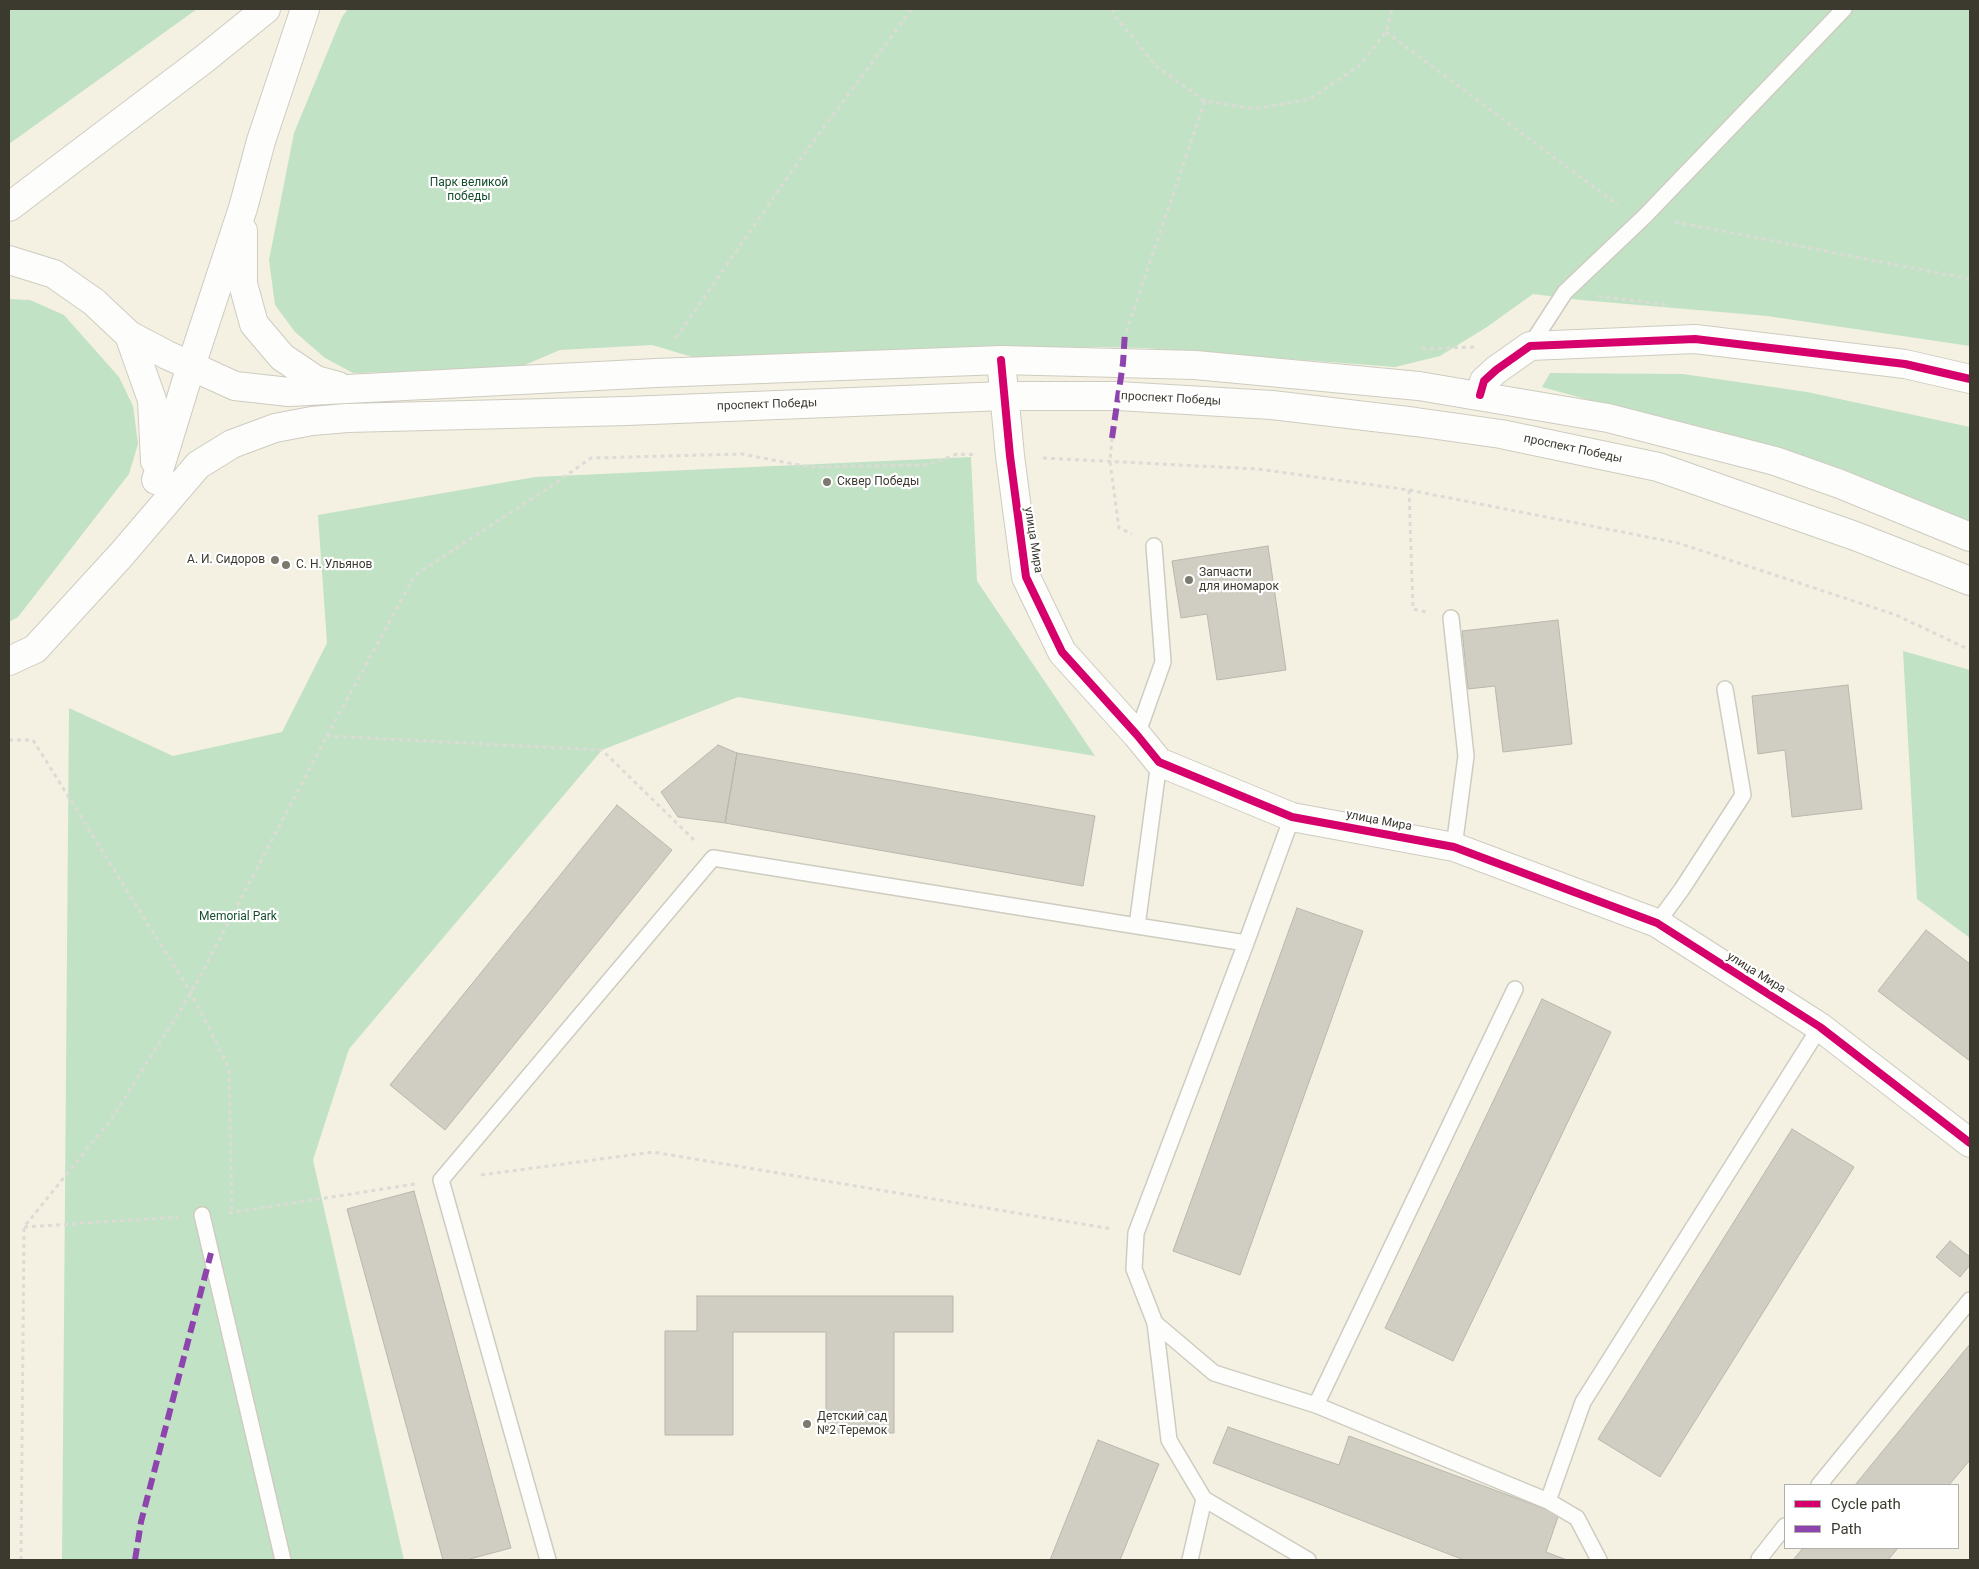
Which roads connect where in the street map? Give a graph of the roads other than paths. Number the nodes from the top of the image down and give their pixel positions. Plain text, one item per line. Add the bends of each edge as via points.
1 (306, 9) edge
2 (1844, 9) edge
3 (260, 11) edge
4 (9, 207) edge
5 (243, 208) junction
6 (9, 260) edge
7 (130, 335) junction
8 (1530, 346) junction
9 (1001, 360) junction
10 (191, 366) junction
11 (1970, 379) edge
12 (349, 390) junction
13 (1480, 395) junction
14 (1004, 396) junction
15 (156, 480) junction
16 (1970, 537) edge
17 (1154, 546) road end
18 (121, 555) junction
19 (1970, 581) edge
20 (1451, 618) road end
21 (35, 649) junction
22 (9, 661) edge
23 (9, 679) edge
24 (1725, 689) dead end
25 (1137, 735) junction
26 (1159, 762) junction
27 (1292, 817) junction
28 (1454, 847) junction
29 (1657, 923) junction
30 (1137, 926) junction
31 (1246, 943) junction
32 (1516, 989) dead end
33 (1820, 1027) junction
34 (1970, 1143) edge
35 (202, 1215) road end
36 (1970, 1300) edge
37 (1155, 1323) junction
38 (1316, 1405) junction
39 (1820, 1484) edge
40 (1204, 1499) junction
41 (1548, 1501) junction
42 (1784, 1527) edge
43 (283, 1560) edge
44 (548, 1560) edge
45 (1190, 1560) edge
46 (1308, 1560) edge
47 (1599, 1560) edge
48 (1760, 1560) edge

1 - 5 main road via 261,141
2 - 8 lane via 1645,216 1565,292
3 - 4 main road via 203,60
5 - 10 main road
5 - 12 main road via 243,284 254,324 282,357 316,380
6 - 7 main road via 54,274 94,302
7 - 10 main road
7 - 15 main road via 152,400
8 - 11 main road via 1695,340 1905,364
8 - 13 main road via 1496,370 1484,382
9 - 12 main road via 656,373
9 - 13 main road via 1195,366 1410,385
9 - 14 main road, улица Мира
10 - 12 main road via 234,386 289,392
10 - 15 main road
13 - 16 main road via 1608,418 1775,461
14 - 18 main road, проспект Победы via 312,421 275,428 232,444 198,465
14 - 19 main road, проспект Победы via 1118,396 1272,405 1501,434 1658,467 1828,526
14 - 25 main road, улица Мира via 1026,577 1062,652
15 - 18 main road
17 - 25 lane via 1163,662
18 - 21 main road, проспект Победы
20 - 28 lane via 1466,756
21 - 22 main road
21 - 23 main road, проспект Победы
24 - 29 lane via 1743,795
25 - 26 main road, улица Мира
26 - 27 main road, улица Мира
26 - 30 lane
27 - 28 main road, улица Мира
27 - 31 lane
28 - 29 main road, улица Мира
29 - 33 main road, улица Мира
30 - 31 lane
30 - 44 lane via 713,858 441,1180
31 - 37 lane via 1136,1233 1134,1269
32 - 38 lane
33 - 34 main road, улица Мира
33 - 41 lane via 1583,1402
35 - 43 lane
36 - 39 lane
37 - 38 lane via 1214,1373
37 - 40 lane via 1169,1440
38 - 41 lane
40 - 45 lane
40 - 46 lane
41 - 47 lane via 1578,1518
42 - 48 lane

